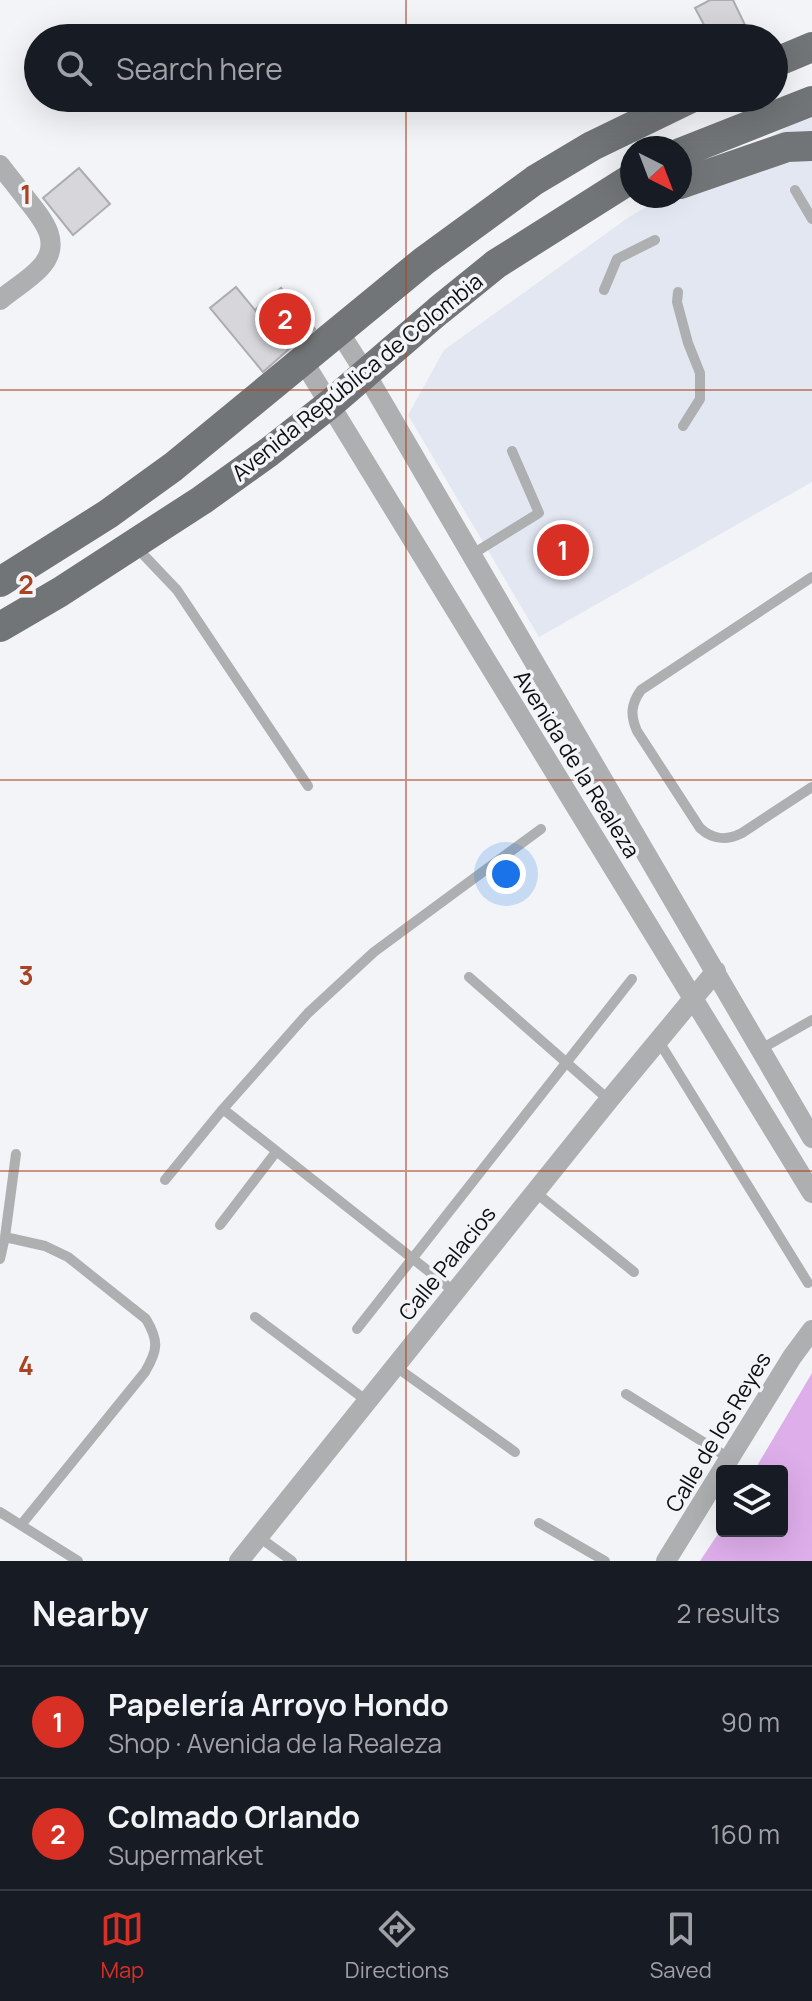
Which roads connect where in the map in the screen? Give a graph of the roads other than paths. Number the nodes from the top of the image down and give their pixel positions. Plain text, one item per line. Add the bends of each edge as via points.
1 (812, 47) edge
2 (788, 57) edge
3 (812, 101) edge
4 (788, 110) edge
5 (662, 112) edge
6 (784, 112) edge
7 (812, 146) edge
8 (692, 148) edge
9 (0, 165) edge
10 (692, 180) edge
11 (620, 185) edge
12 (795, 190) dead end
13 (620, 204) edge
14 (812, 219) edge
15 (552, 227) junction
16 (655, 240) dead end
17 (604, 290) dead end
18 (678, 292) dead end
19 (0, 300) edge
20 (338, 330) junction
21 (302, 359) junction
22 (366, 374) junction
23 (330, 404) junction
24 (683, 426) dead end
25 (512, 451) dead end
26 (134, 544) junction
27 (471, 555) junction
28 (812, 577) edge
29 (0, 582) edge
30 (0, 627) edge
31 (308, 786) dead end
32 (812, 787) edge
33 (541, 829) dead end
34 (716, 971) junction
35 (469, 977) dead end
36 (632, 979) dead end
37 (693, 996) junction
38 (812, 1020) edge
39 (658, 1040) junction
40 (761, 1049) junction
41 (566, 1062) junction
42 (609, 1100) junction
43 (223, 1109) junction
44 (812, 1138) edge
45 (276, 1152) junction
46 (16, 1154) dead end
47 (165, 1180) dead end
48 (535, 1192) junction
49 (812, 1193) edge
50 (220, 1225) dead end
51 (5, 1237) junction
52 (411, 1258) junction
53 (0, 1259) edge
54 (634, 1272) dead end
55 (808, 1283) dead end
56 (455, 1292) junction
57 (255, 1317) dead end
58 (357, 1329) dead end
59 (812, 1330) edge
60 (396, 1367) junction
61 (626, 1394) dead end
62 (367, 1401) junction
63 (515, 1452) dead end
64 (729, 1458) junction
65 (0, 1512) edge
66 (539, 1523) dead end
67 (21, 1525) junction
68 (259, 1537) junction
69 (78, 1561) edge
70 (239, 1561) edge
71 (292, 1561) edge
72 (605, 1561) edge
73 (666, 1561) edge

1 - 2 main road
3 - 4 main road
5 - 20 main road via 535,180
6 - 8 main road
7 - 10 main road via 787,147
9 - 19 street via 45,222 51,248 39,269
11 - 15 main road, Avenida República de Colombia
12 - 14 lane
13 - 15 main road
15 - 22 main road, Avenida República de Colombia via 496,264
16 - 17 lane via 617,259
18 - 24 lane via 700,373 700,399
20 - 21 main road
20 - 22 street, Avenida de la Realeza
21 - 23 street, Avenida de la Realeza
21 - 29 main road via 173,467
22 - 23 main road, Avenida República de Colombia
22 - 27 street, Avenida de la Realeza
23 - 26 main road, Avenida República de Colombia
23 - 37 street, Avenida de la Realeza
25 - 27 lane via 539,513
26 - 30 main road, Avenida República de Colombia
26 - 31 lane via 177,590
27 - 34 street, Avenida de la Realeza
28 - 32 lane via 641,690 632,710 637,731 692,816 715,838 742,833
33 - 43 lane via 374,952 308,1013
34 - 37 street, Calle Palacios
34 - 40 street, Avenida de la Realeza
35 - 41 lane
36 - 41 lane
37 - 39 street, Calle Palacios
37 - 49 street, Avenida de la Realeza
38 - 40 lane
39 - 42 street, Calle Palacios
39 - 55 lane
40 - 44 street, Avenida de la Realeza
41 - 42 lane
41 - 52 lane
42 - 48 street, Calle Palacios
43 - 45 lane
43 - 47 lane
45 - 50 lane
45 - 52 lane
46 - 51 lane
48 - 54 lane
48 - 56 street, Calle Palacios
51 - 53 lane
51 - 67 lane via 68,1257 146,1319 156,1344 145,1372
52 - 56 lane
52 - 58 lane
56 - 60 street, Calle Palacios
57 - 62 lane
59 - 64 street, Calle de los Reyes
60 - 62 street, Calle Palacios
60 - 63 lane
61 - 64 lane
62 - 68 street, Calle Palacios
64 - 73 street, Calle de los Reyes
65 - 67 lane
66 - 72 lane
67 - 69 lane
68 - 70 street, Calle Palacios
68 - 71 lane

